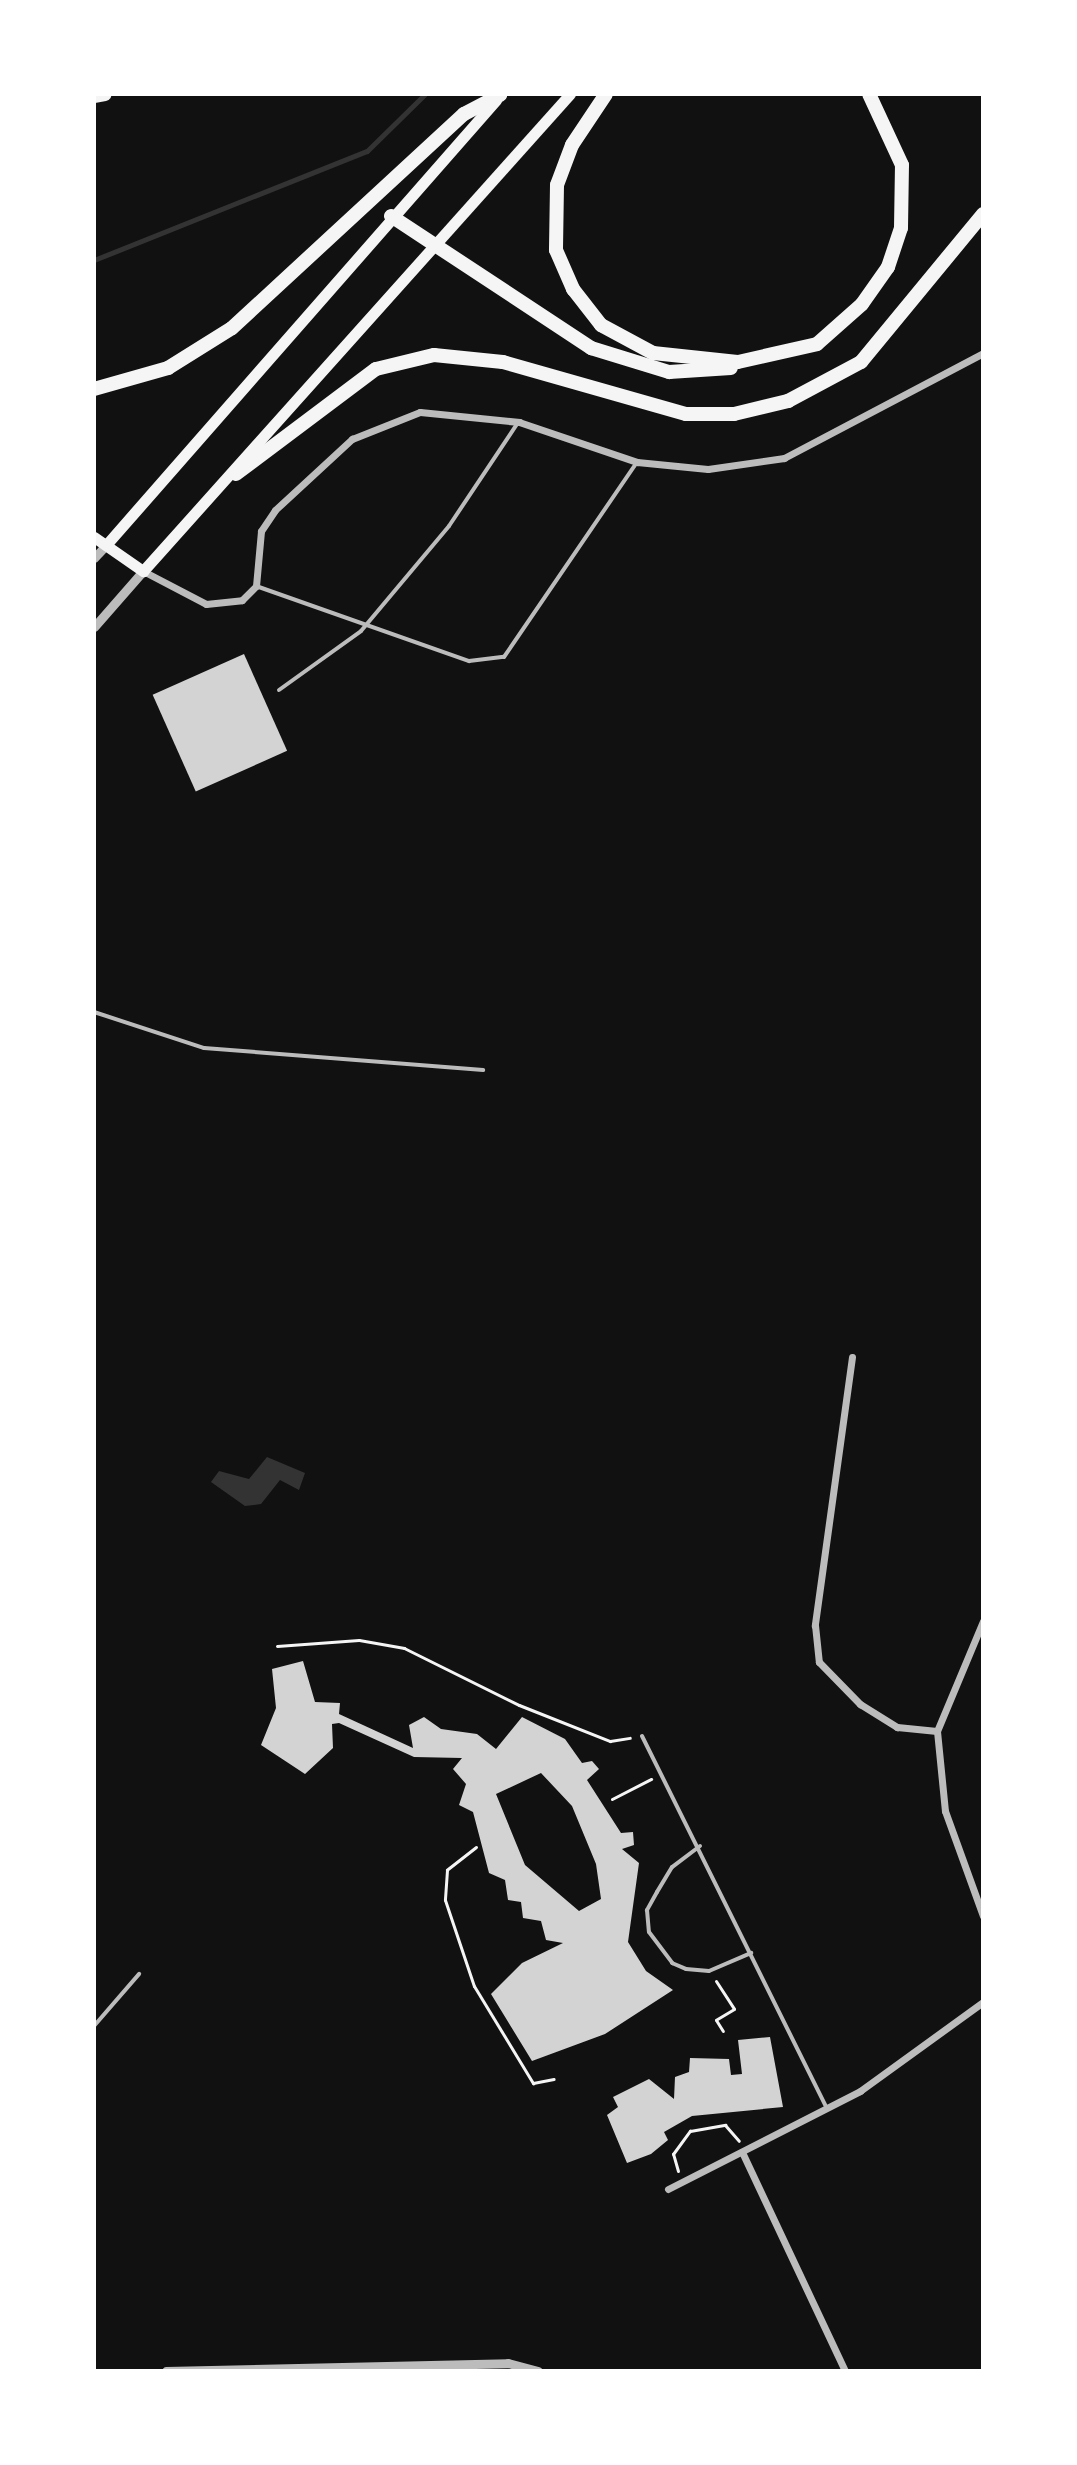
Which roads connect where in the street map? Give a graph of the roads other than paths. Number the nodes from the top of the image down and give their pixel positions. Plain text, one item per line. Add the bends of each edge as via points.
1 (105, 94) edge
2 (500, 94) edge
3 (570, 94) edge
4 (606, 94) edge
5 (869, 94) edge
6 (94, 96) edge
7 (983, 214) edge
8 (391, 216) junction
9 (434, 247) junction
10 (983, 353) edge
11 (767, 361) junction
12 (94, 389) edge
13 (519, 422) junction
14 (637, 462) junction
15 (236, 474) junction
16 (94, 537) edge
17 (106, 545) junction
18 (94, 558) edge
19 (143, 571) junction
20 (256, 586) junction
21 (370, 621) junction
22 (94, 627) edge
23 (279, 690) dead end
24 (94, 1012) edge
25 (483, 1070) dead end
26 (852, 1357) dead end
27 (983, 1621) edge
28 (937, 1731) junction
29 (642, 1736) road end
30 (700, 1846) junction
31 (983, 1916) edge
32 (752, 1952) junction
33 (139, 1974) dead end
34 (983, 2002) edge
35 (94, 2026) edge
36 (827, 2108) junction
37 (742, 2152) junction
38 (668, 2189) dead end
39 (166, 2371) edge
40 (538, 2371) edge
41 (845, 2371) edge

1 - 6 highway
2 - 8 main road
2 - 12 highway via 464,114 232,328 168,368
3 - 9 main road
4 - 11 highway via 572,145 557,185 556,250 573,289 601,325 653,353
5 - 11 highway via 902,165 901,228 888,267 862,304 817,344
7 - 15 highway via 861,362 788,401 734,414 686,414 503,362 434,355 376,369
8 - 9 highway
8 - 17 main road
9 - 11 highway via 591,348 634,365 704,373
9 - 15 main road
10 - 14 street via 784,458 708,469
13 - 14 street
13 - 20 street via 420,412 352,439 261,531
13 - 21 lane via 449,526
14 - 21 lane via 504,657 469,661
15 - 19 main road
16 - 17 main road
17 - 18 street
17 - 19 main road
19 - 20 street via 206,604 242,600
19 - 22 street
20 - 21 lane
21 - 23 lane
24 - 25 lane via 204,1048
26 - 28 street via 815,1625 819,1662 860,1704 897,1727
27 - 28 street
28 - 31 street via 945,1811
29 - 30 lane
30 - 32 lane
30 - 32 lane via 672,1867 647,1910 649,1932 672,1963 709,1971
32 - 36 lane
33 - 35 lane
34 - 36 street
36 - 37 street
37 - 38 street
37 - 41 street
39 - 40 street via 508,2363

